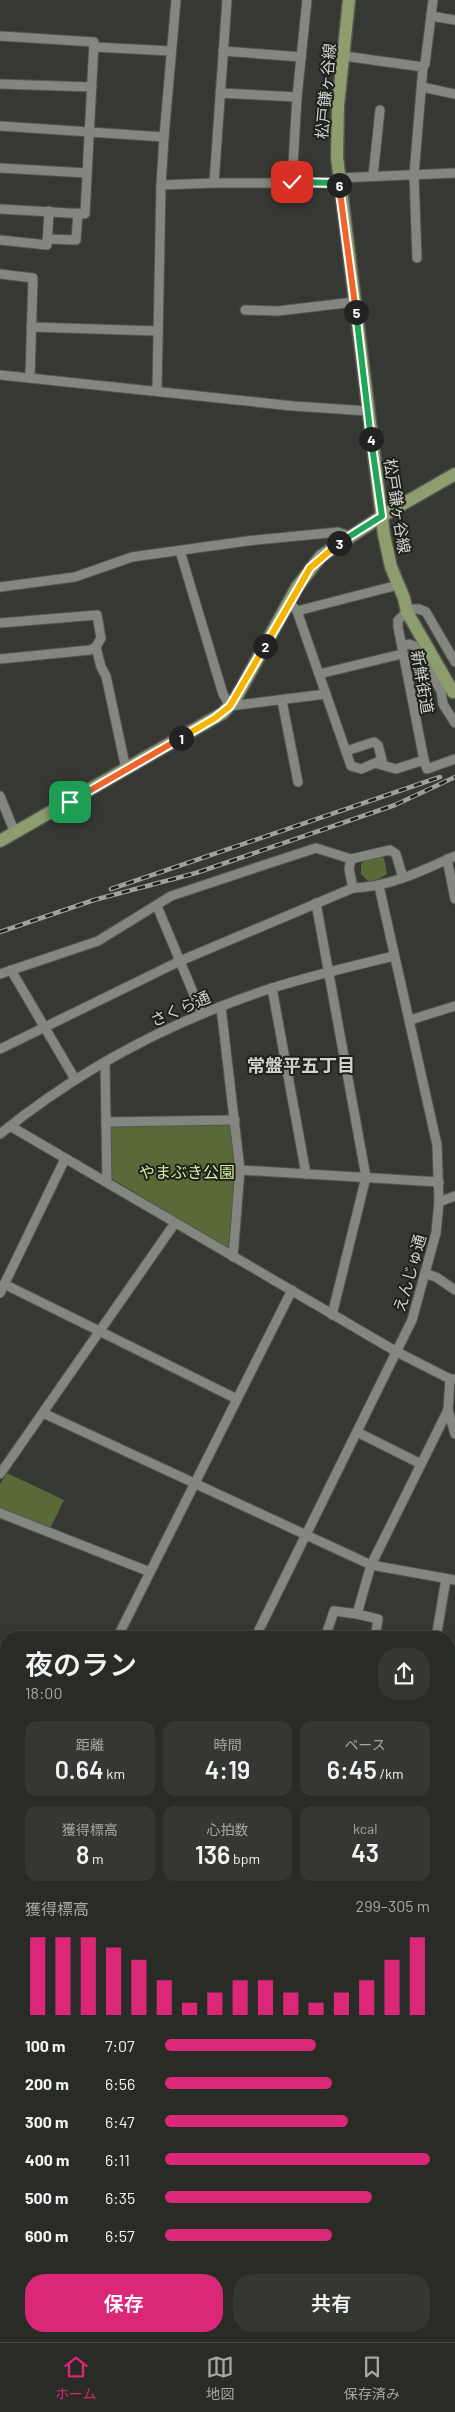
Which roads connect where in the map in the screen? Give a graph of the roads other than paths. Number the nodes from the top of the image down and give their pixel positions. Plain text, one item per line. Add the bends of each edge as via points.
1 (176, 0) edge
2 (227, 0) edge
3 (307, 0) edge
4 (349, 0) edge
5 (433, 0) edge
6 (431, 16) junction
7 (455, 20) edge
8 (0, 36) edge
9 (94, 47) junction
10 (171, 50) junction
11 (223, 50) junction
12 (344, 56) junction
13 (301, 57) junction
14 (423, 67) junction
15 (0, 84) edge
16 (92, 87) junction
17 (422, 88) junction
18 (220, 93) junction
19 (455, 94) edge
20 (297, 97) junction
21 (380, 110) dead end
22 (0, 126) edge
23 (90, 132) junction
24 (164, 137) junction
25 (0, 168) edge
26 (87, 173) junction
27 (455, 173) edge
28 (414, 175) junction
29 (373, 176) junction
30 (339, 180) junction
31 (292, 182) junction
32 (214, 183) junction
33 (161, 185) junction
34 (0, 209) edge
35 (49, 211) junction
36 (78, 213) junction
37 (47, 239) junction
38 (0, 240) edge
39 (417, 258) dead end
40 (0, 274) edge
41 (354, 302) junction
42 (245, 310) dead end
43 (31, 327) junction
44 (157, 331) junction
45 (0, 375) edge
46 (30, 377) junction
47 (157, 390) junction
48 (368, 411) junction
49 (455, 474) edge
50 (382, 516) junction
51 (349, 536) junction
52 (180, 551) junction
53 (398, 585) junction
54 (0, 587) edge
55 (293, 607) junction
56 (412, 614) junction
57 (0, 624) edge
58 (96, 647) junction
59 (402, 650) junction
60 (0, 660) edge
61 (455, 662) edge
62 (319, 674) junction
63 (454, 687) edge
64 (326, 694) junction
65 (282, 700) junction
66 (230, 706) junction
67 (455, 723) edge
68 (346, 752) junction
69 (455, 759) edge
70 (424, 760) junction
71 (378, 764) junction
72 (126, 769) junction
73 (298, 782) dead end
74 (0, 796) edge
75 (15, 832) junction
76 (0, 841) edge
77 (451, 858) edge
78 (351, 859) junction
79 (403, 878) junction
80 (379, 886) junction
81 (353, 888) junction
82 (455, 899) edge
83 (316, 903) junction
84 (157, 906) junction
85 (394, 956) junction
86 (180, 961) junction
87 (11, 970) junction
88 (328, 972) junction
89 (0, 974) edge
90 (272, 988) junction
91 (455, 1006) edge
92 (221, 1007) junction
93 (202, 1014) junction
94 (410, 1020) junction
95 (44, 1026) junction
96 (0, 1049) edge
97 (105, 1062) junction
98 (75, 1079) junction
99 (235, 1120) junction
100 (106, 1122) junction
101 (10, 1126) junction
102 (0, 1134) edge
103 (65, 1159) junction
104 (240, 1170) junction
105 (306, 1174) junction
106 (366, 1177) junction
107 (107, 1182) junction
108 (439, 1182) junction
109 (455, 1196) edge
110 (439, 1202) junction
111 (176, 1223) junction
112 (234, 1257) junction
113 (426, 1274) junction
114 (2, 1288) edge
115 (292, 1290) junction
116 (455, 1290) edge
117 (332, 1315) junction
118 (100, 1331) junction
119 (397, 1352) junction
120 (453, 1379) edge
121 (236, 1399) junction
122 (448, 1410) junction
123 (44, 1413) junction
124 (356, 1432) junction
125 (455, 1434) edge
126 (421, 1464) junction
127 (0, 1474) edge
128 (195, 1484) junction
129 (0, 1513) edge
130 (305, 1535) junction
131 (371, 1565) junction
132 (150, 1572) junction
133 (450, 1580) edge
134 (357, 1614) junction
135 (120, 1631) edge
136 (258, 1631) edge
137 (327, 1631) edge
138 (376, 1631) edge
139 (438, 1631) edge

1 - 10 street
2 - 11 street
3 - 13 street
4 - 12 main road, 松戸鎌ヶ谷線
5 - 6 street
6 - 7 street
6 - 14 street
8 - 9 street via 94,42
9 - 10 street
9 - 16 street
10 - 24 street
11 - 13 street
11 - 18 street
12 - 14 street
12 - 30 main road, 松戸鎌ヶ谷線 via 336,131
13 - 20 street
14 - 17 street
15 - 16 street
16 - 23 street
17 - 19 street
17 - 28 street
18 - 20 street
18 - 32 street
20 - 31 street
21 - 29 street
22 - 23 street
23 - 24 street
23 - 26 street
24 - 33 street
25 - 26 street
26 - 36 street via 85,214
27 - 28 street
28 - 29 street
28 - 39 street
29 - 30 street
30 - 31 street
30 - 41 main road, 松戸鎌ヶ谷線
31 - 32 street
32 - 33 street
33 - 44 street
34 - 35 street
35 - 36 street
35 - 37 street
36 - 37 street via 76,240
37 - 38 street via 47,245
40 - 43 street via 33,278
41 - 42 street via 278,311
41 - 48 main road, 松戸鎌ヶ谷線
43 - 44 street
43 - 46 street
44 - 47 street
45 - 46 street
46 - 47 street
47 - 48 street via 292,406
48 - 50 main road, 松戸鎌ヶ谷線
49 - 50 main road
50 - 51 main road
50 - 53 main road, 松戸鎌ヶ谷線 via 387,551
51 - 52 street via 338,532 247,540
51 - 55 main road via 310,568
52 - 54 street via 132,557 75,577
52 - 66 street via 223,694
53 - 55 street
53 - 56 main road, 松戸鎌ヶ谷線
55 - 62 street
55 - 66 main road
56 - 59 street, 新鮮街道 via 398,620
56 - 61 street via 419,609 426,612
56 - 63 main road, 松戸鎌ヶ谷線
57 - 58 street via 97,615 101,638
58 - 60 street
58 - 72 street via 106,676
59 - 62 street
59 - 67 street via 409,644 414,646 441,691
59 - 70 street, 新鮮街道
62 - 64 street
64 - 65 street
64 - 68 street
65 - 66 street
65 - 73 street
66 - 72 main road
68 - 71 street via 354,769
68 - 71 street via 376,743 382,757
69 - 70 street via 427,769
70 - 71 street via 396,770
72 - 75 main road
74 - 75 street
75 - 76 main road
77 - 79 street
77 - 82 street
78 - 79 street via 390,850 396,854
78 - 81 street via 349,868
78 - 84 street via 316,848 171,896
79 - 80 street
80 - 81 street
80 - 85 street, えんじゅ通
81 - 83 street
83 - 86 street
83 - 88 street
84 - 86 street
84 - 87 street via 98,941
85 - 88 street, さくら通
85 - 94 street, えんじゅ通
86 - 93 street
86 - 95 street
87 - 89 street
87 - 95 street
88 - 90 street, さくら通
88 - 106 street
90 - 92 street, さくら通
90 - 105 street
91 - 94 street
92 - 93 street, さくら通
92 - 99 street
93 - 97 street, さくら通
94 - 108 street, えんじゅ通 via 437,1145
95 - 96 street
95 - 98 street
97 - 98 street, さくら通
97 - 100 street
98 - 101 street, さくら通
99 - 100 street
99 - 104 street
100 - 107 street
101 - 102 street, さくら通
101 - 103 street
103 - 107 street
103 - 114 street
104 - 105 street
104 - 112 street
105 - 106 street
106 - 108 street
106 - 117 street
107 - 111 street
108 - 110 street, えんじゅ通
109 - 110 street
110 - 113 street, えんじゅ通
111 - 112 street
111 - 118 street
112 - 115 street
113 - 116 street
113 - 119 street, えんじゅ通 via 412,1320
114 - 118 street
115 - 117 street
115 - 121 street
117 - 119 street
118 - 121 street
118 - 123 street
119 - 120 street
119 - 124 street, えんじゅ通
120 - 122 street
121 - 128 street
122 - 125 street
122 - 126 street
123 - 127 street
123 - 128 street
124 - 126 street
124 - 130 street, えんじゅ通
126 - 131 street
128 - 130 street
128 - 132 street
129 - 132 street
130 - 131 street
130 - 136 street, えんじゅ通
131 - 133 street
131 - 134 street
132 - 135 street
133 - 139 street
134 - 137 street via 334,1611
134 - 138 street via 378,1619

